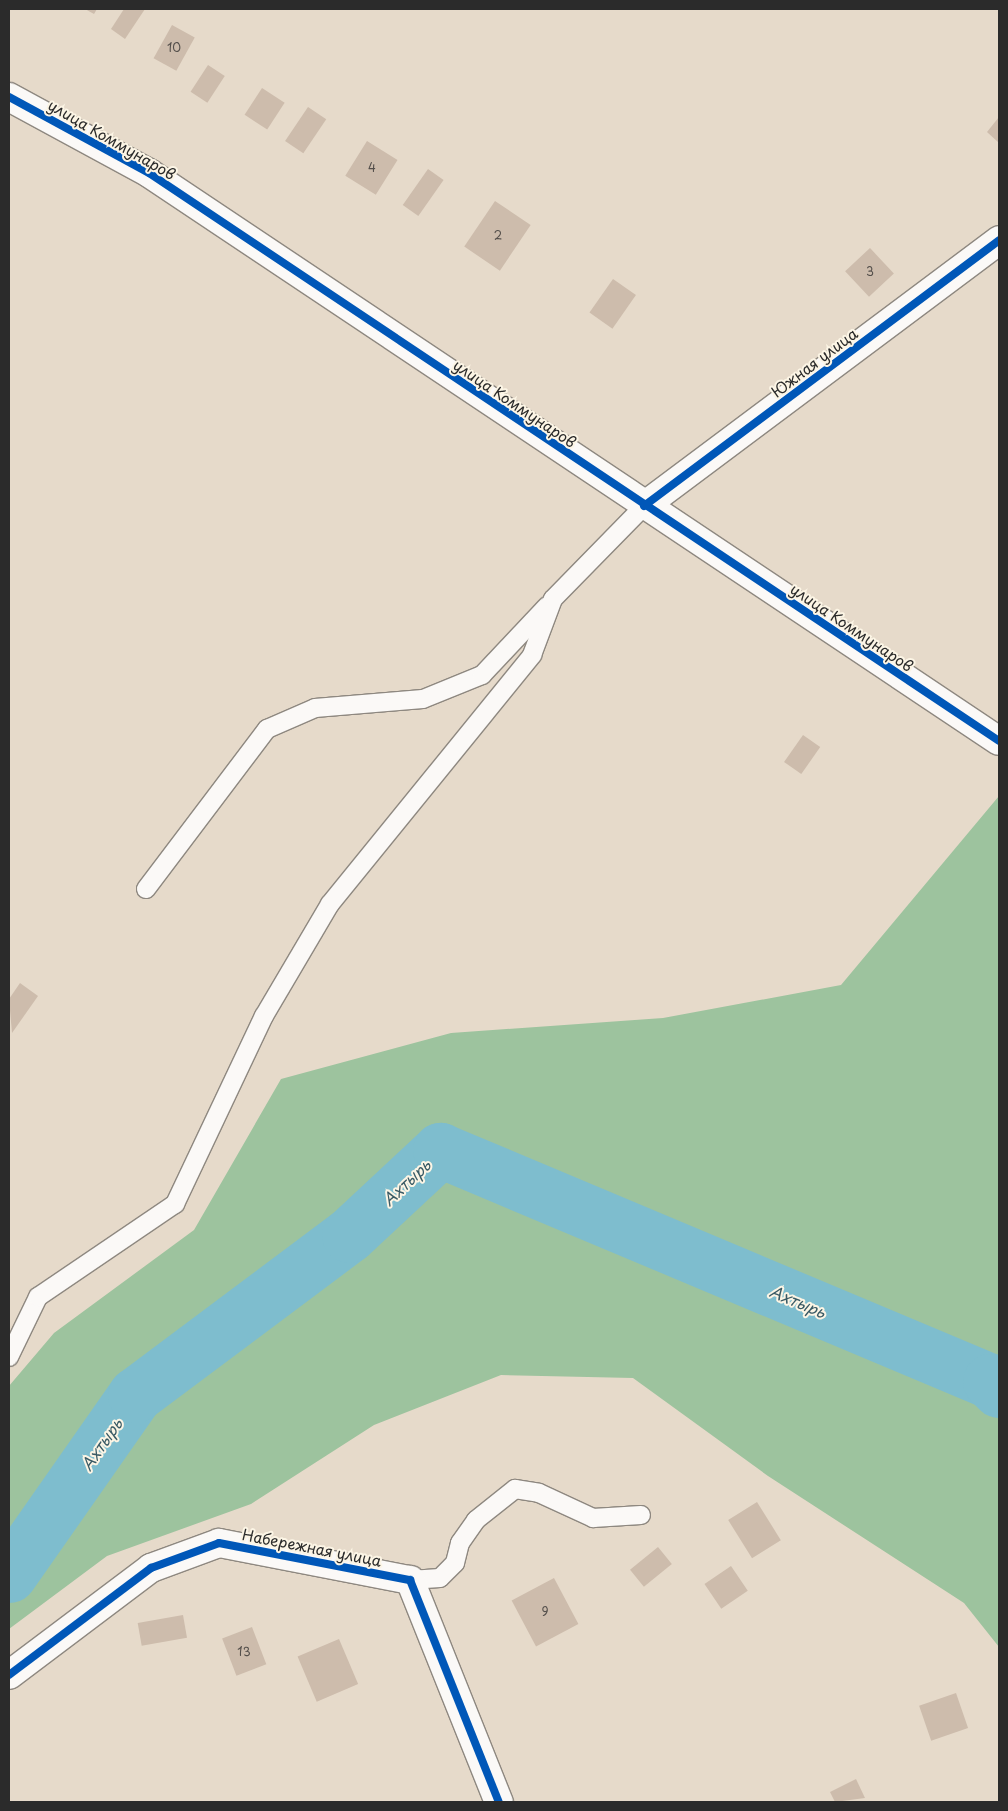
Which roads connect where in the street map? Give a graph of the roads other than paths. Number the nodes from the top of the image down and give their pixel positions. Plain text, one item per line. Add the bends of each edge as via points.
1 (9, 97) edge
2 (999, 240) edge
3 (644, 506) junction
4 (554, 599) junction
5 (999, 742) edge
6 (146, 889) dead end
7 (9, 1357) edge
8 (641, 1514) dead end
9 (410, 1580) junction
10 (9, 1675) edge
11 (499, 1802) edge

1 - 3 street, улица Коммунаров via 148,173
2 - 3 street, Южная улица
3 - 4 lane
3 - 5 street, улица Коммунаров
4 - 6 lane via 482,675 423,699 315,708 267,729
4 - 7 lane via 532,656 330,904 264,1016 176,1204 38,1297
8 - 9 lane via 592,1518 539,1493 515,1489 476,1520 460,1542 455,1563 440,1578
9 - 10 street, Набережная улица via 219,1543 151,1568
9 - 11 street

